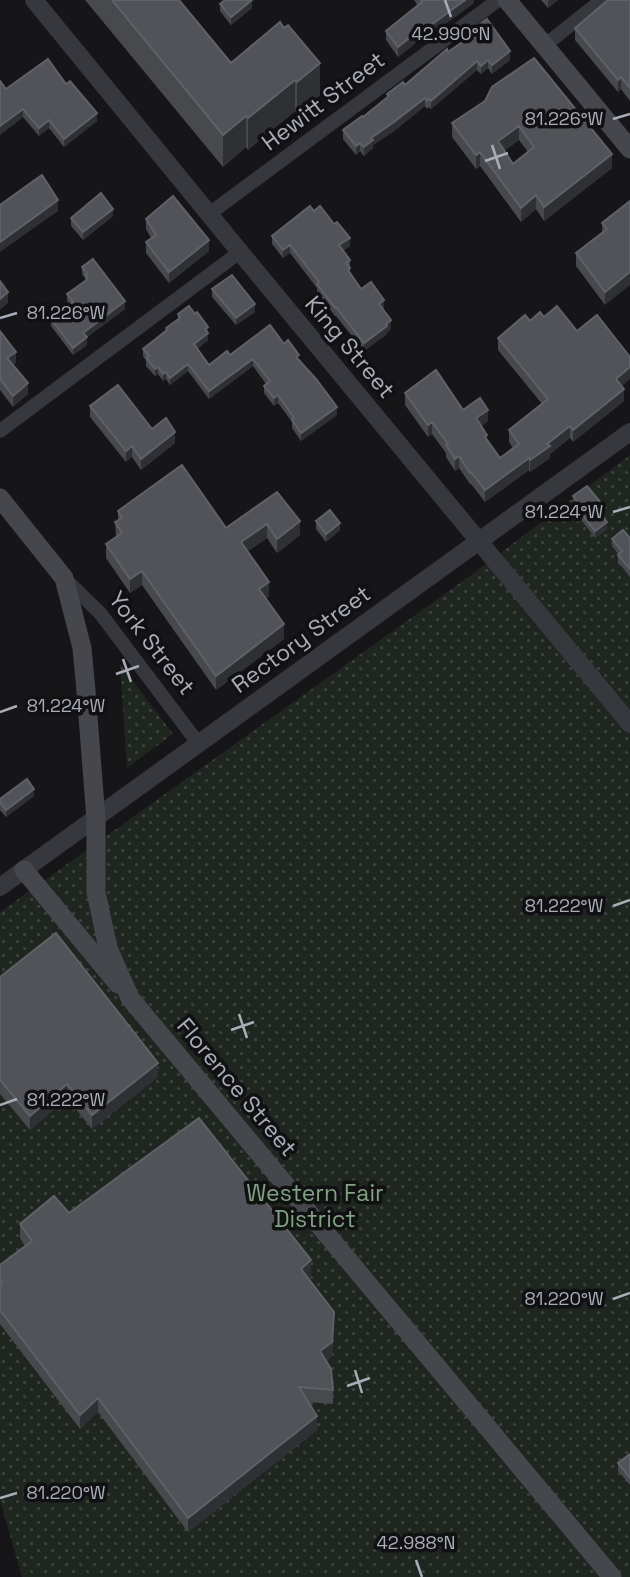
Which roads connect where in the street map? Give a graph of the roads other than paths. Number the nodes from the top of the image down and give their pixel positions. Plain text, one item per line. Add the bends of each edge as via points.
1 (34, 0) edge
2 (498, 0) edge
3 (507, 0) edge
4 (602, 0) edge
5 (544, 46) junction
6 (630, 149) edge
7 (209, 214) junction
8 (240, 253) junction
9 (0, 431) edge
10 (630, 432) edge
11 (0, 498) edge
12 (480, 542) junction
13 (64, 578) junction
14 (630, 724) edge
15 (198, 743) junction
16 (96, 818) junction
17 (24, 870) junction
18 (0, 887) edge
19 (130, 998) junction
20 (612, 1577) edge

1 - 7 street, King Street
2 - 7 street, Hewitt Street
3 - 5 main road
4 - 5 street
5 - 6 main road
7 - 8 street, King Street
8 - 9 street
8 - 12 street, King Street
10 - 12 street, Rectory Street
11 - 13 main road, York Street
12 - 14 street, King Street
12 - 15 street, Rectory Street
13 - 15 street, York Street via 100,613
13 - 16 main road, York Street via 82,648
15 - 16 street, Rectory Street
16 - 17 street, Rectory Street
16 - 19 main road, Florence Street via 96,892 108,948
17 - 18 street, Rectory Street
17 - 19 main road
19 - 20 main road, Florence Street

